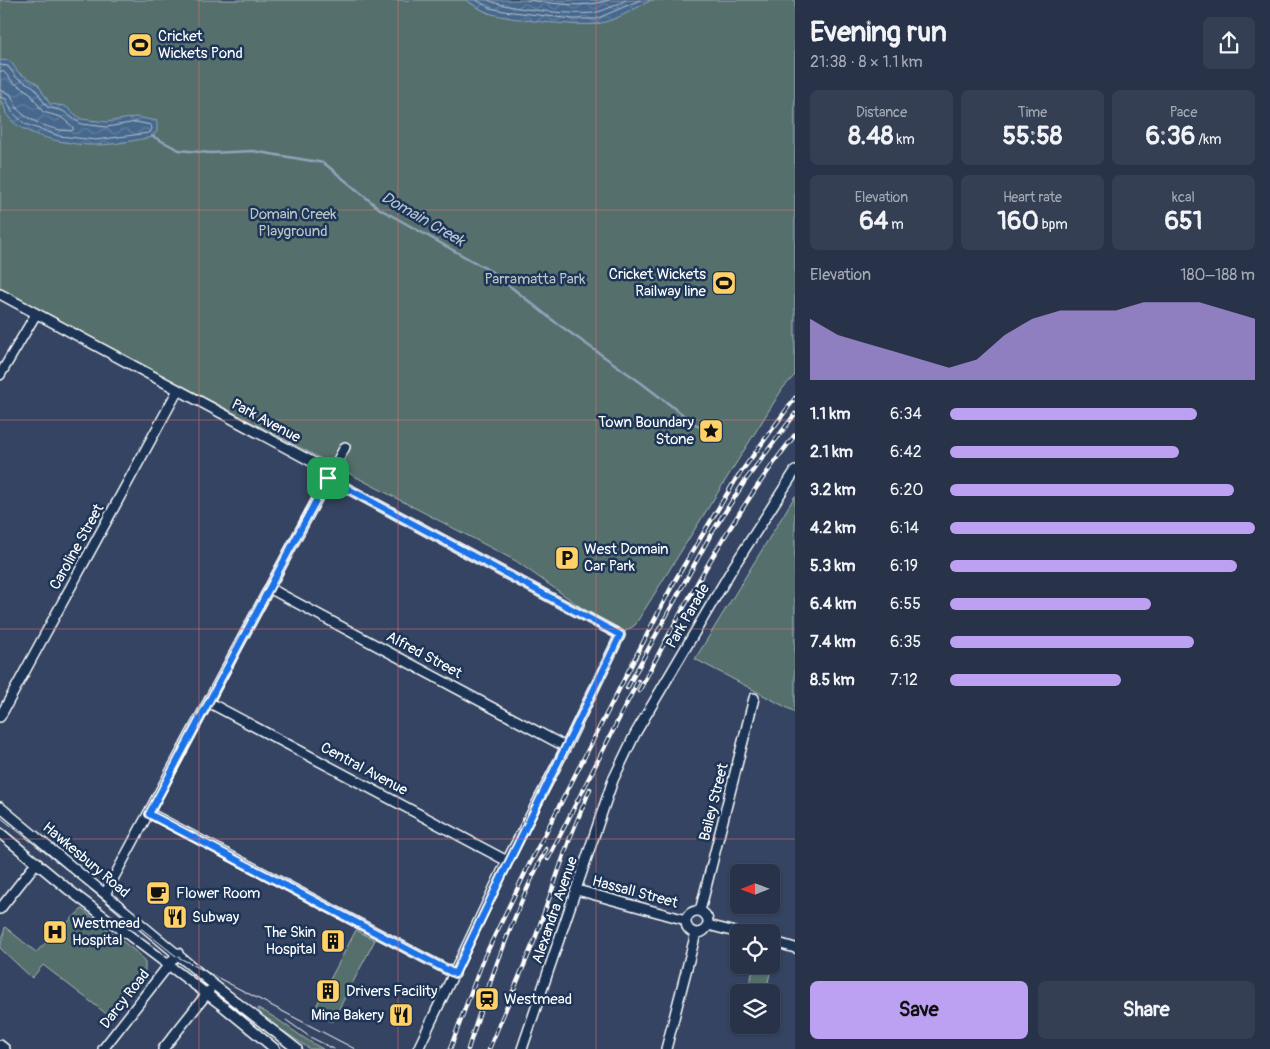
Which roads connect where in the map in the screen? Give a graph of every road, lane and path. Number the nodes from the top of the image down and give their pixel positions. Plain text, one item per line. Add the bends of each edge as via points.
1 (0, 294) edge
2 (36, 314) junction
3 (0, 375) edge
4 (178, 390) junction
5 (345, 447) dead end
6 (795, 470) edge
7 (328, 478) junction
8 (269, 588) junction
9 (754, 698) dead end
10 (208, 702) junction
11 (0, 717) edge
12 (566, 747) junction
13 (613, 780) joint
14 (0, 807) edge
15 (149, 814) junction
16 (0, 833) edge
17 (507, 861) junction
18 (37, 862) junction
19 (576, 890) junction
20 (105, 894) junction
21 (0, 909) edge
22 (700, 911) junction
23 (686, 920) junction
24 (708, 925) junction
25 (730, 931) edge
26 (696, 933) junction
27 (780, 944) edge
28 (795, 948) edge
29 (178, 953) junction
30 (169, 965) junction
31 (455, 974) junction
32 (214, 985) junction
33 (207, 994) junction
34 (284, 1040) junction
35 (0, 1045) edge
36 (266, 1045) edge
37 (5, 1049) edge
38 (103, 1049) edge
39 (162, 1049) edge
40 (275, 1049) edge
41 (297, 1049) edge
42 (304, 1049) edge
43 (418, 1049) edge
44 (522, 1049) edge
45 (666, 1049) edge

1 - 2 street, Park Avenue
2 - 3 street
2 - 4 street, Park Avenue
4 - 7 street, Park Avenue via 320,466
4 - 11 street, Caroline Street
5 - 7 street
6 - 13 street, Park Parade via 703,618 635,734
7 - 8 street
7 - 12 street, Park Avenue via 620,635
8 - 10 street
8 - 12 street, Alfred Street
9 - 22 street, Bailey Street
10 - 15 street
10 - 17 street, Central Avenue
12 - 17 street
13 - 19 street, Alexandra Avenue
14 - 20 street, Hawkesbury Road
15 - 20 street
15 - 31 street
16 - 18 street, Hawkesbury Road
17 - 31 street
18 - 21 street
18 - 30 street, Hawkesbury Road
19 - 23 street, Hassall Street
19 - 44 street, Alexandra Avenue
20 - 29 street, Hawkesbury Road
22 - 23 street via 690,913
22 - 24 street via 706,916
23 - 26 street via 689,930
24 - 25 street
24 - 26 street
26 - 45 street
27 - 28 street
29 - 30 street
29 - 32 street, Hawkesbury Road
30 - 33 street, Hawkesbury Road
30 - 38 street, Darcy Road
31 - 43 street
32 - 33 street
32 - 34 street, Hawkesbury Road
33 - 36 street, Hawkesbury Road
33 - 39 street
34 - 41 street, Hawkesbury Road
34 - 42 street, Hawkesbury Road
35 - 37 street
36 - 40 street, Hawkesbury Road

